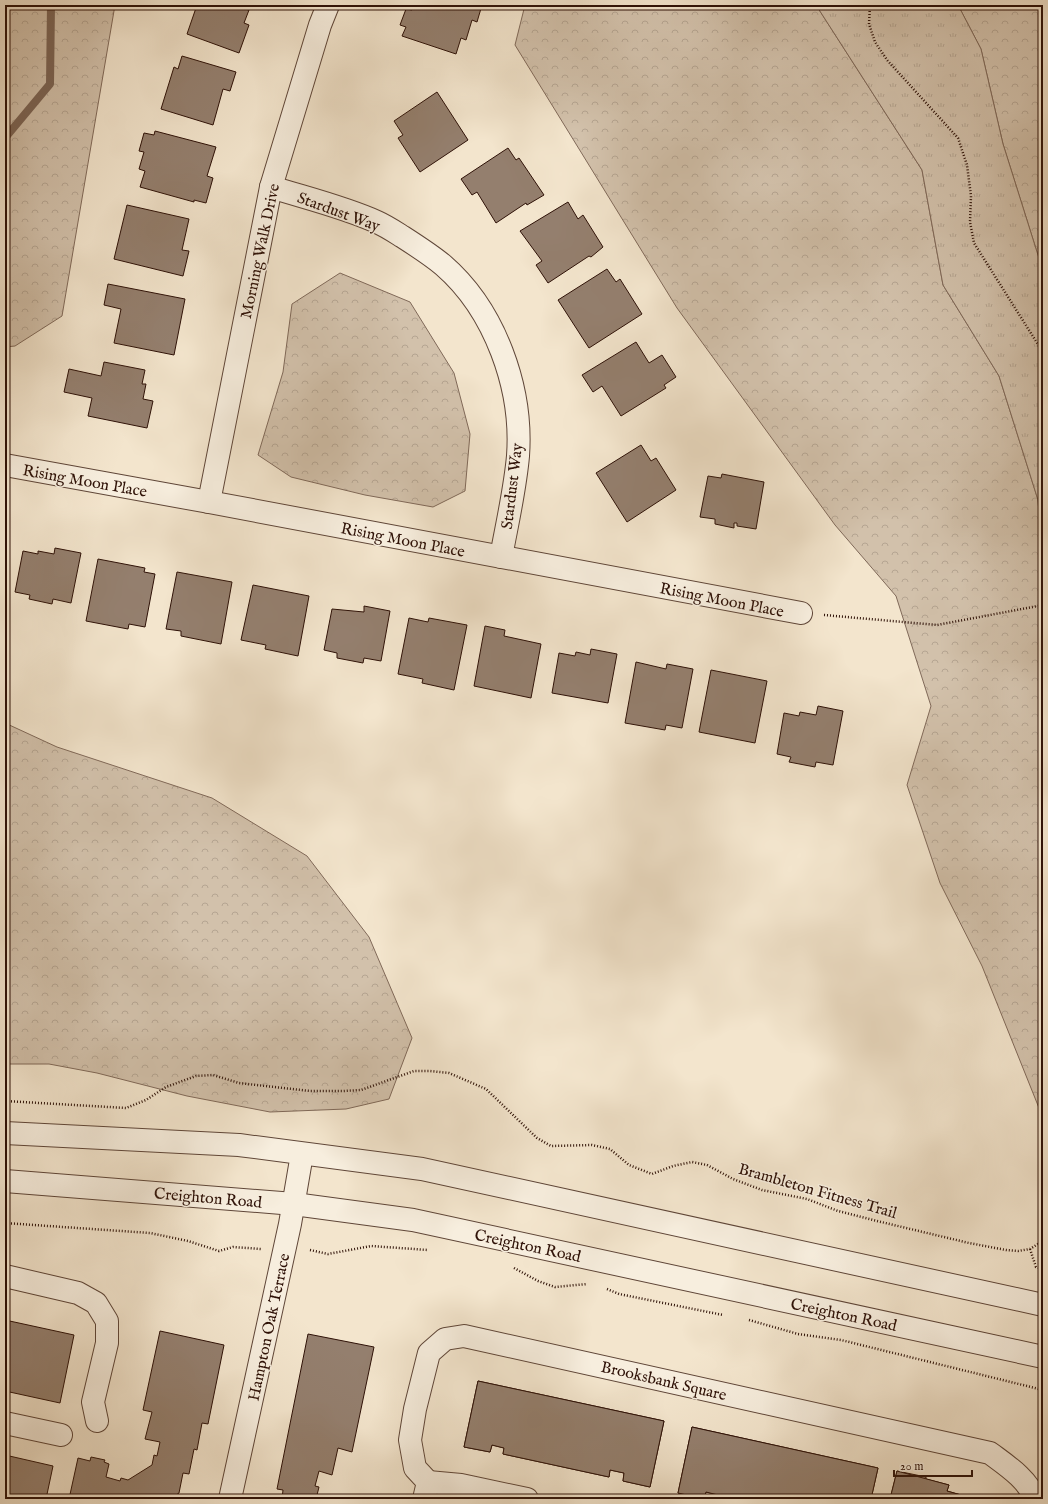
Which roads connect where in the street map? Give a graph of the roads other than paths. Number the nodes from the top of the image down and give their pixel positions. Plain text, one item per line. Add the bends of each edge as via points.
1 (328, 5) edge
2 (271, 188) junction
3 (5, 465) edge
4 (210, 502) junction
5 (501, 557) junction
6 (802, 614) road end
7 (5, 1133) edge
8 (302, 1154) junction
9 (5, 1181) edge
10 (294, 1204) junction
11 (5, 1276) edge
12 (1043, 1305) edge
13 (1043, 1357) edge
14 (97, 1421) dead end
15 (5, 1423) edge
16 (61, 1435) dead end
17 (426, 1490) edge
18 (230, 1499) edge
19 (527, 1499) edge
20 (1035, 1499) edge

1 - 2 street, Morning Walk Drive
2 - 4 street, Morning Walk Drive
2 - 5 street, Stardust Way via 378,222 443,265 485,316 503,355 513,388 518,430 518,455
3 - 4 street, Rising Moon Place
4 - 5 street, Rising Moon Place
5 - 6 street, Rising Moon Place
7 - 8 street via 239,1145
8 - 10 street, Hampton Oak Terrace
8 - 12 street via 422,1169
9 - 10 street, Creighton Road
10 - 13 street, Creighton Road via 413,1220
10 - 18 street, Hampton Oak Terrace
11 - 14 street via 78,1293 96,1303 107,1321 107,1343 93,1402
15 - 16 street
17 - 19 street via 461,1485
17 - 20 street, Brooksbank Square via 415,1468 410,1440 415,1409 429,1353 445,1339 464,1336 990,1453 1014,1471

